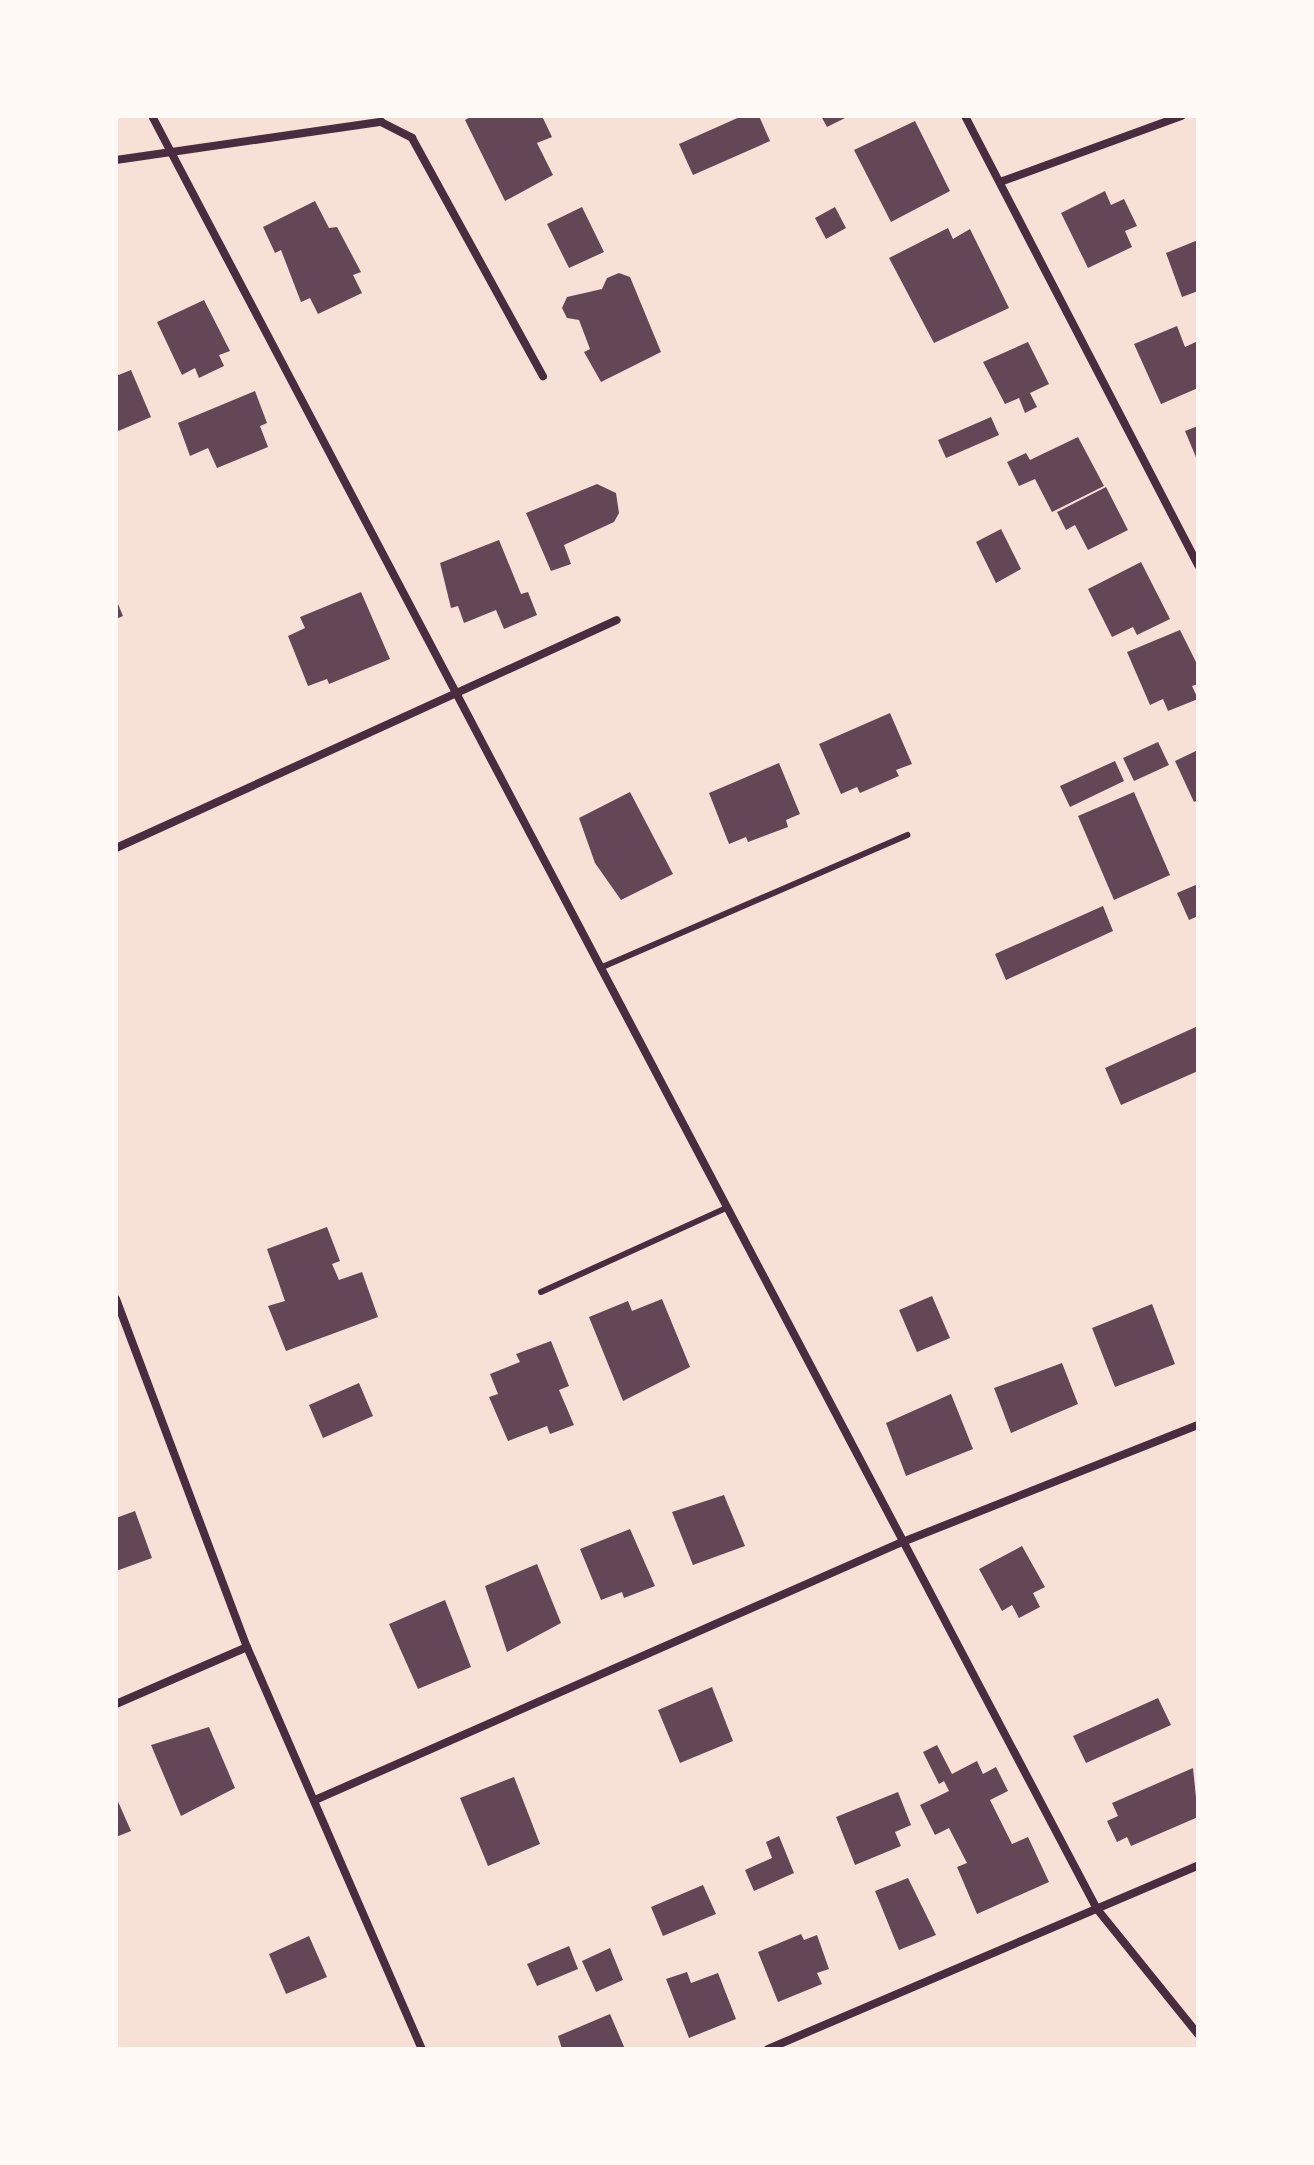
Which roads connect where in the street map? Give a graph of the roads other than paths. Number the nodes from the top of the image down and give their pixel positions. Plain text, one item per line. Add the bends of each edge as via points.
1 (152, 116) edge
2 (965, 116) edge
3 (1181, 116) edge
4 (170, 152) junction
5 (116, 160) edge
6 (1000, 182) junction
7 (543, 376) dead end
8 (1198, 565) edge
9 (617, 620) dead end
10 (454, 692) junction
11 (908, 835) dead end
12 (116, 848) edge
13 (600, 968) junction
14 (726, 1208) junction
15 (541, 1292) dead end
16 (116, 1299) edge
17 (1198, 1425) edge
18 (900, 1543) junction
19 (247, 1647) junction
20 (116, 1704) edge
21 (315, 1800) junction
22 (1198, 1866) edge
23 (1097, 1909) junction
24 (1198, 2034) edge
25 (422, 2049) edge
26 (768, 2049) edge

1 - 4 street
2 - 6 street
3 - 6 street
4 - 5 street
4 - 7 street via 381,122 412,138
4 - 10 street
6 - 8 street
9 - 10 street
10 - 12 street
10 - 13 street
11 - 13 lane
13 - 14 street
14 - 15 lane
14 - 18 street
16 - 19 street
17 - 18 street
18 - 21 street
18 - 23 street
19 - 20 street
19 - 21 street
21 - 25 street
22 - 23 street
23 - 24 street
23 - 26 street

